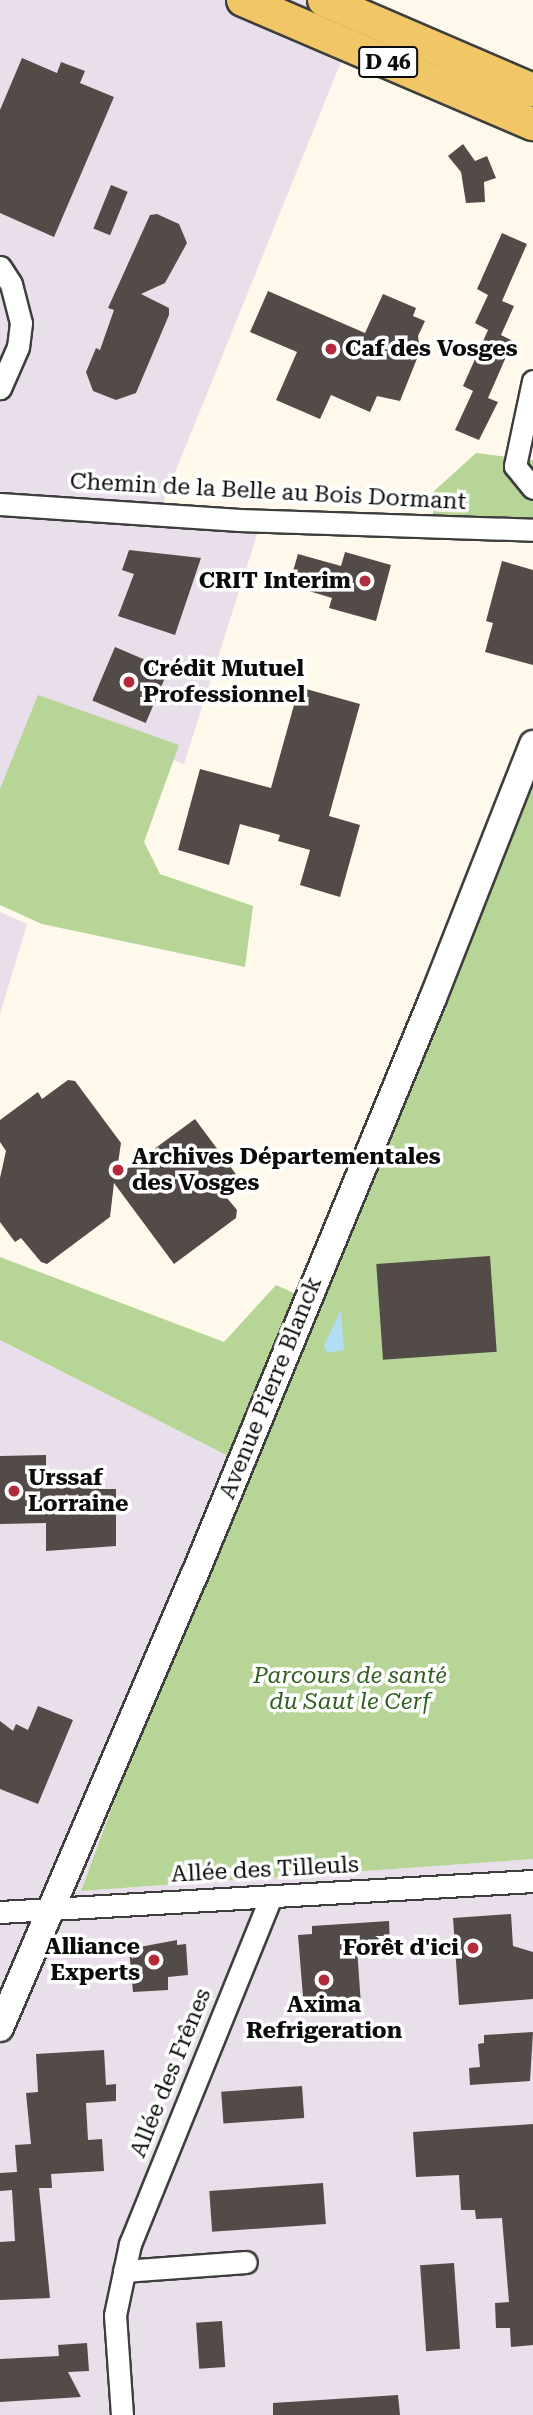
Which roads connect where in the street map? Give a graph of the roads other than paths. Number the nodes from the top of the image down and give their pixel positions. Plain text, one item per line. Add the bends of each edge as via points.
1 (243, 0) edge
2 (324, 0) edge
3 (533, 90) edge
4 (533, 124) edge
5 (0, 267) edge
6 (533, 381) edge
7 (0, 387) edge
8 (533, 488) edge
9 (0, 504) edge
10 (533, 530) edge
11 (533, 744) edge
12 (533, 1881) edge
13 (271, 1896) junction
14 (50, 1909) junction
15 (0, 1913) edge
16 (0, 2028) edge
17 (246, 2262) dead end
18 (124, 2271) junction
19 (122, 2415) edge

1 - 4 main road, D 46
2 - 3 main road
5 - 7 street via 11,284 21,323 18,347
6 - 8 street via 516,466
9 - 10 street, Chemin de la Belle au Bois Dormant via 239,520
11 - 14 street, Avenue Pierre Blanck via 225,1502
12 - 13 street, Allée des Tilleuls
13 - 14 street, Allée des Tilleuls
13 - 18 street, Allée des Frênes via 130,2244
14 - 15 street, Allée des Tilleuls
14 - 16 street, Avenue Pierre Blanck
17 - 18 street
18 - 19 street, Allée des Frênes via 116,2315

